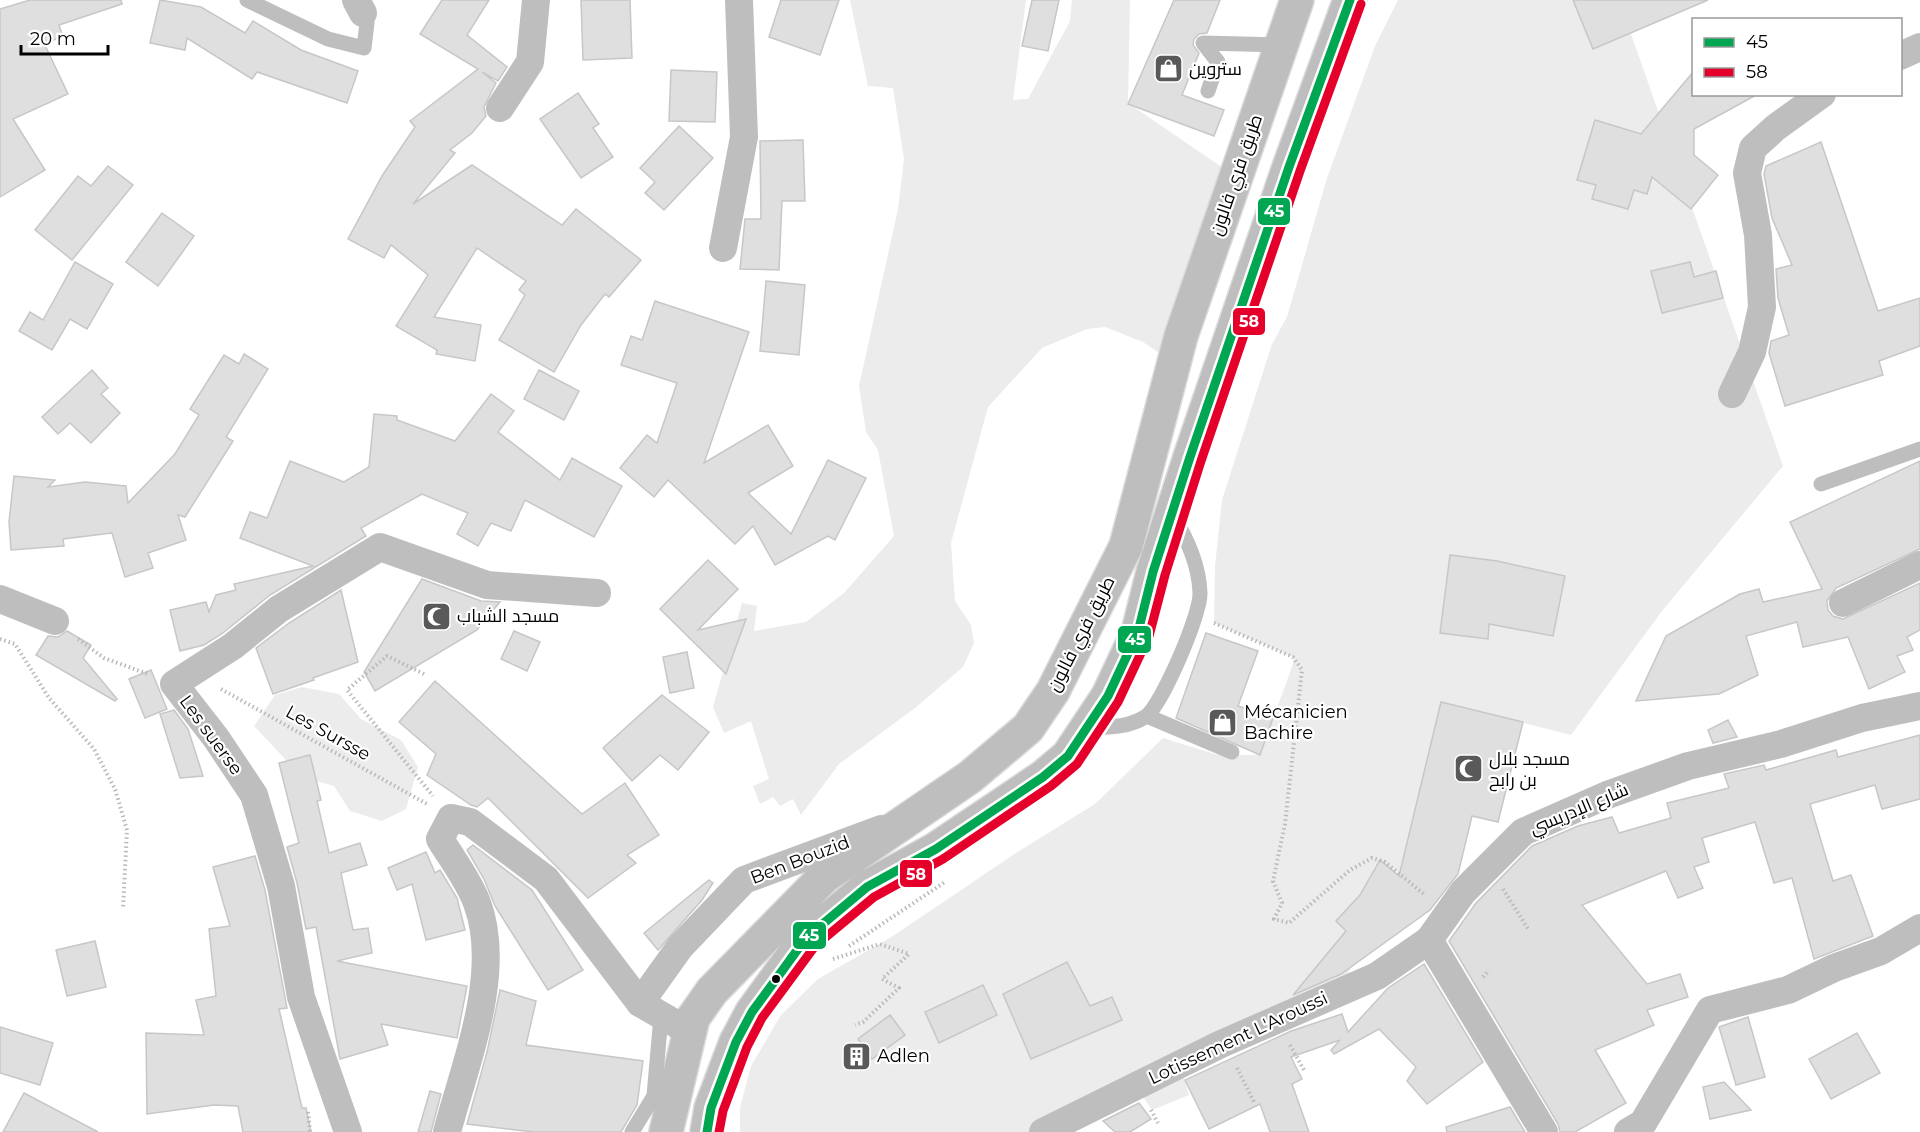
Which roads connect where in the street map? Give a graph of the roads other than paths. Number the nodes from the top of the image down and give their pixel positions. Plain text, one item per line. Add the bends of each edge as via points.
1 (247, 0) edge
2 (536, 0) edge
3 (739, 0) edge
4 (1297, 0) edge
5 (1350, 0) edge
6 (359, 7) edge
7 (1280, 45) junction
8 (1920, 47) edge
9 (1902, 55) edge
10 (1208, 91) dead end
11 (1819, 96) edge
12 (500, 108) dead end
13 (723, 248) dead end
14 (1732, 394) dead end
15 (1920, 449) edge
16 (1821, 484) dead end
17 (1173, 513) junction
18 (1920, 566) edge
19 (597, 593) dead end
20 (0, 599) edge
21 (1843, 603) dead end
22 (55, 621) road end
23 (1920, 706) edge
24 (1147, 716) junction
25 (1085, 728) junction
26 (1232, 752) dead end
27 (906, 820) junction
28 (1920, 928) edge
29 (1429, 939) junction
30 (650, 1010) junction
31 (690, 1032) junction
32 (348, 1132) edge
33 (447, 1132) edge
34 (632, 1132) edge
35 (666, 1132) edge
36 (707, 1132) edge
37 (1043, 1132) edge
38 (1544, 1132) edge
39 (1628, 1132) edge

1 - 6 lane via 328,39 364,48 367,23
2 - 12 street via 530,62
3 - 13 street via 744,136
4 - 7 highway, طريق فري فالون
5 - 17 highway via 1285,178
7 - 10 lane via 1203,43 1218,62
7 - 27 highway, طريق فري فالون via 1181,336 1126,546 1053,691 1028,728 970,777
8 - 9 street
11 - 14 street via 1753,148 1747,173 1758,235 1762,307 1752,352
15 - 16 lane
17 - 24 lane via 1191,548 1200,594 1189,639
17 - 25 highway via 1138,632 1108,696
18 - 21 street
19 - 32 street, Les suerse via 487,585 380,547 279,609 233,646 183,678 254,795 281,886 301,997
20 - 22 street
23 - 29 street, شارع الإدريسي via 1688,766 1607,795 1523,832 1462,892
24 - 25 lane via 1119,727
24 - 26 lane
25 - 36 highway via 1068,756 1043,777 936,849 867,887 806,938 752,1012 736,1042 711,1108
27 - 30 street, Ben Bouzid via 744,880 680,947
27 - 31 highway, طريق فري فالون via 825,876 712,991 693,1018
28 - 39 street via 1881,951 1788,990 1710,1010 1643,1123
29 - 37 street, Lotissement L'Aroussi via 1377,976 1224,1043
29 - 38 street
30 - 31 street
30 - 33 street via 546,879 470,822 451,818 440,839 477,902 485,931 484,989
30 - 34 lane via 654,1096
31 - 35 highway, طريق فري فالون

